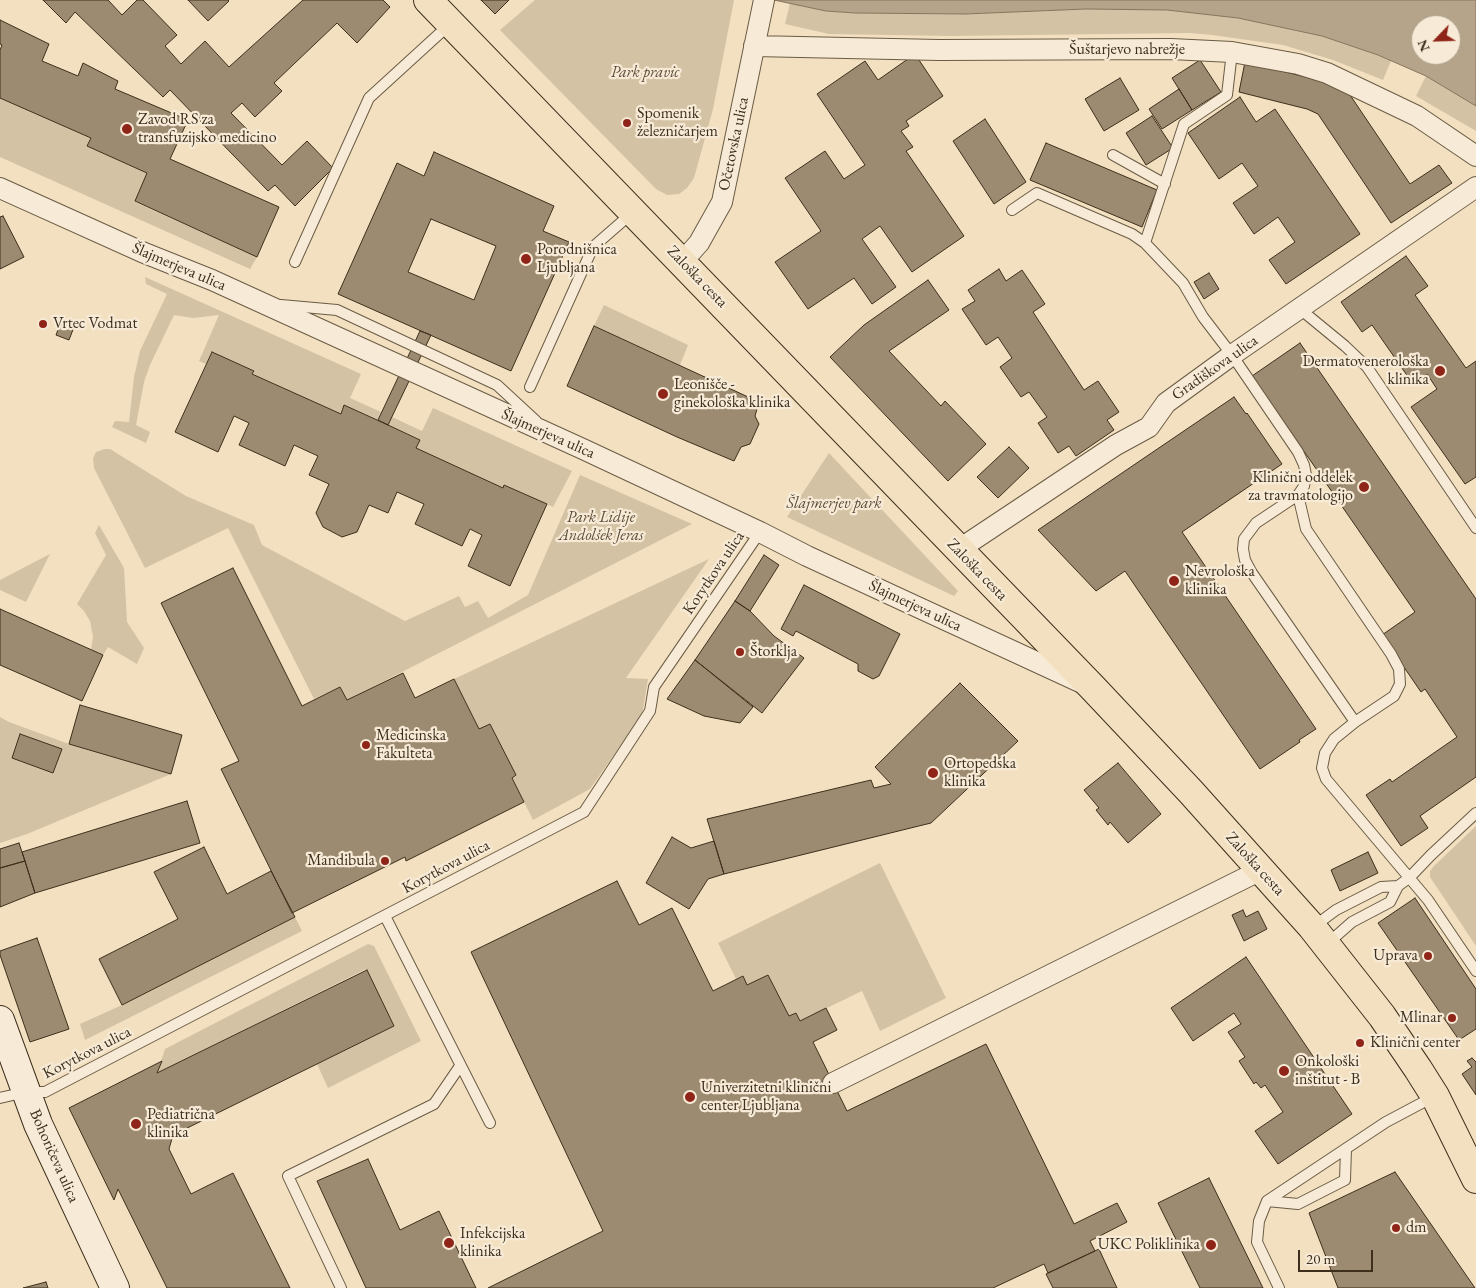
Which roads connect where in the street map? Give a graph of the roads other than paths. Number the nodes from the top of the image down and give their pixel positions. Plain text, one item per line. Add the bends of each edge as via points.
1 (428, 0) edge
2 (762, 7) edge
3 (451, 24) junction
4 (754, 46) junction
5 (1232, 52) junction
6 (1114, 155) dead end
7 (1476, 156) edge
8 (1164, 184) junction
9 (1476, 187) edge
10 (0, 188) edge
11 (1012, 210) dead end
12 (632, 212) junction
13 (1145, 243) junction
14 (295, 262) dead end
15 (682, 262) junction
16 (1300, 308) junction
17 (1232, 355) junction
18 (530, 387) dead end
19 (1298, 495) junction
20 (1476, 528) edge
21 (760, 532) junction
22 (958, 550) junction
23 (1093, 688) junction
24 (1355, 722) junction
25 (1476, 813) edge
26 (1261, 870) junction
27 (1409, 878) junction
28 (1398, 886) junction
29 (385, 916) junction
30 (1319, 936) junction
31 (1476, 971) edge
32 (0, 1020) edge
33 (460, 1066) junction
34 (833, 1083) dead end
35 (13, 1095) edge
36 (1435, 1096) junction
37 (490, 1123) dead end
38 (1346, 1149) junction
39 (1476, 1179) edge
40 (1267, 1201) junction
41 (115, 1288) edge
42 (341, 1288) edge
43 (1278, 1288) edge

1 - 3 main road, Zaloška cesta
2 - 4 street, Očetovska ulica
3 - 12 main road, Zaloška cesta
3 - 14 lane via 369,98
4 - 5 street, Šuštarjevo nabrežje
4 - 15 street, Očetovska ulica via 722,202 698,243
5 - 7 street, Šuštarjevo nabrežje via 1298,64 1327,74 1417,116
5 - 8 lane via 1227,95 1184,124
6 - 8 lane
8 - 13 lane
9 - 16 street, Gradiškova ulica
10 - 21 street, Šlajmerjeva ulica via 263,303
11 - 13 lane via 1037,193 1132,234
12 - 15 main road, Zaloška cesta
12 - 18 lane via 593,247
13 - 17 lane via 1183,282 1203,317
15 - 22 main road, Zaloška cesta
16 - 17 street, Gradiškova ulica
16 - 20 lane via 1367,367
17 - 19 lane via 1298,452 1306,475
17 - 22 street, Gradiškova ulica via 1166,403 1149,427 1116,445
19 - 24 lane via 1306,529 1399,670 1400,684 1394,696
19 - 24 lane via 1249,531 1244,539 1245,560
21 - 23 street, Šlajmerjeva ulica
21 - 29 lane, Korytkova ulica via 654,687 650,711 584,812
22 - 23 main road, Zaloška cesta
23 - 26 main road, Zaloška cesta
24 - 27 lane via 1334,739 1325,753 1322,768 1326,779
25 - 27 lane
26 - 30 main road, Zaloška cesta
26 - 34 street
27 - 28 lane
27 - 31 lane via 1428,900
28 - 30 lane via 1390,902
28 - 30 lane via 1381,887 1336,910
29 - 33 lane
29 - 35 lane, Korytkova ulica via 45,1092
30 - 36 main road, Zaloška cesta via 1398,1038
32 - 35 street, Bohoričeva ulica
33 - 37 lane
33 - 42 lane via 434,1104 288,1176
35 - 41 street, Bohoričeva ulica via 38,1124
36 - 38 lane via 1386,1122
36 - 39 main road, Zaloška cesta
38 - 40 lane
38 - 40 lane via 1345,1180 1298,1204
40 - 43 lane via 1259,1221 1257,1242

